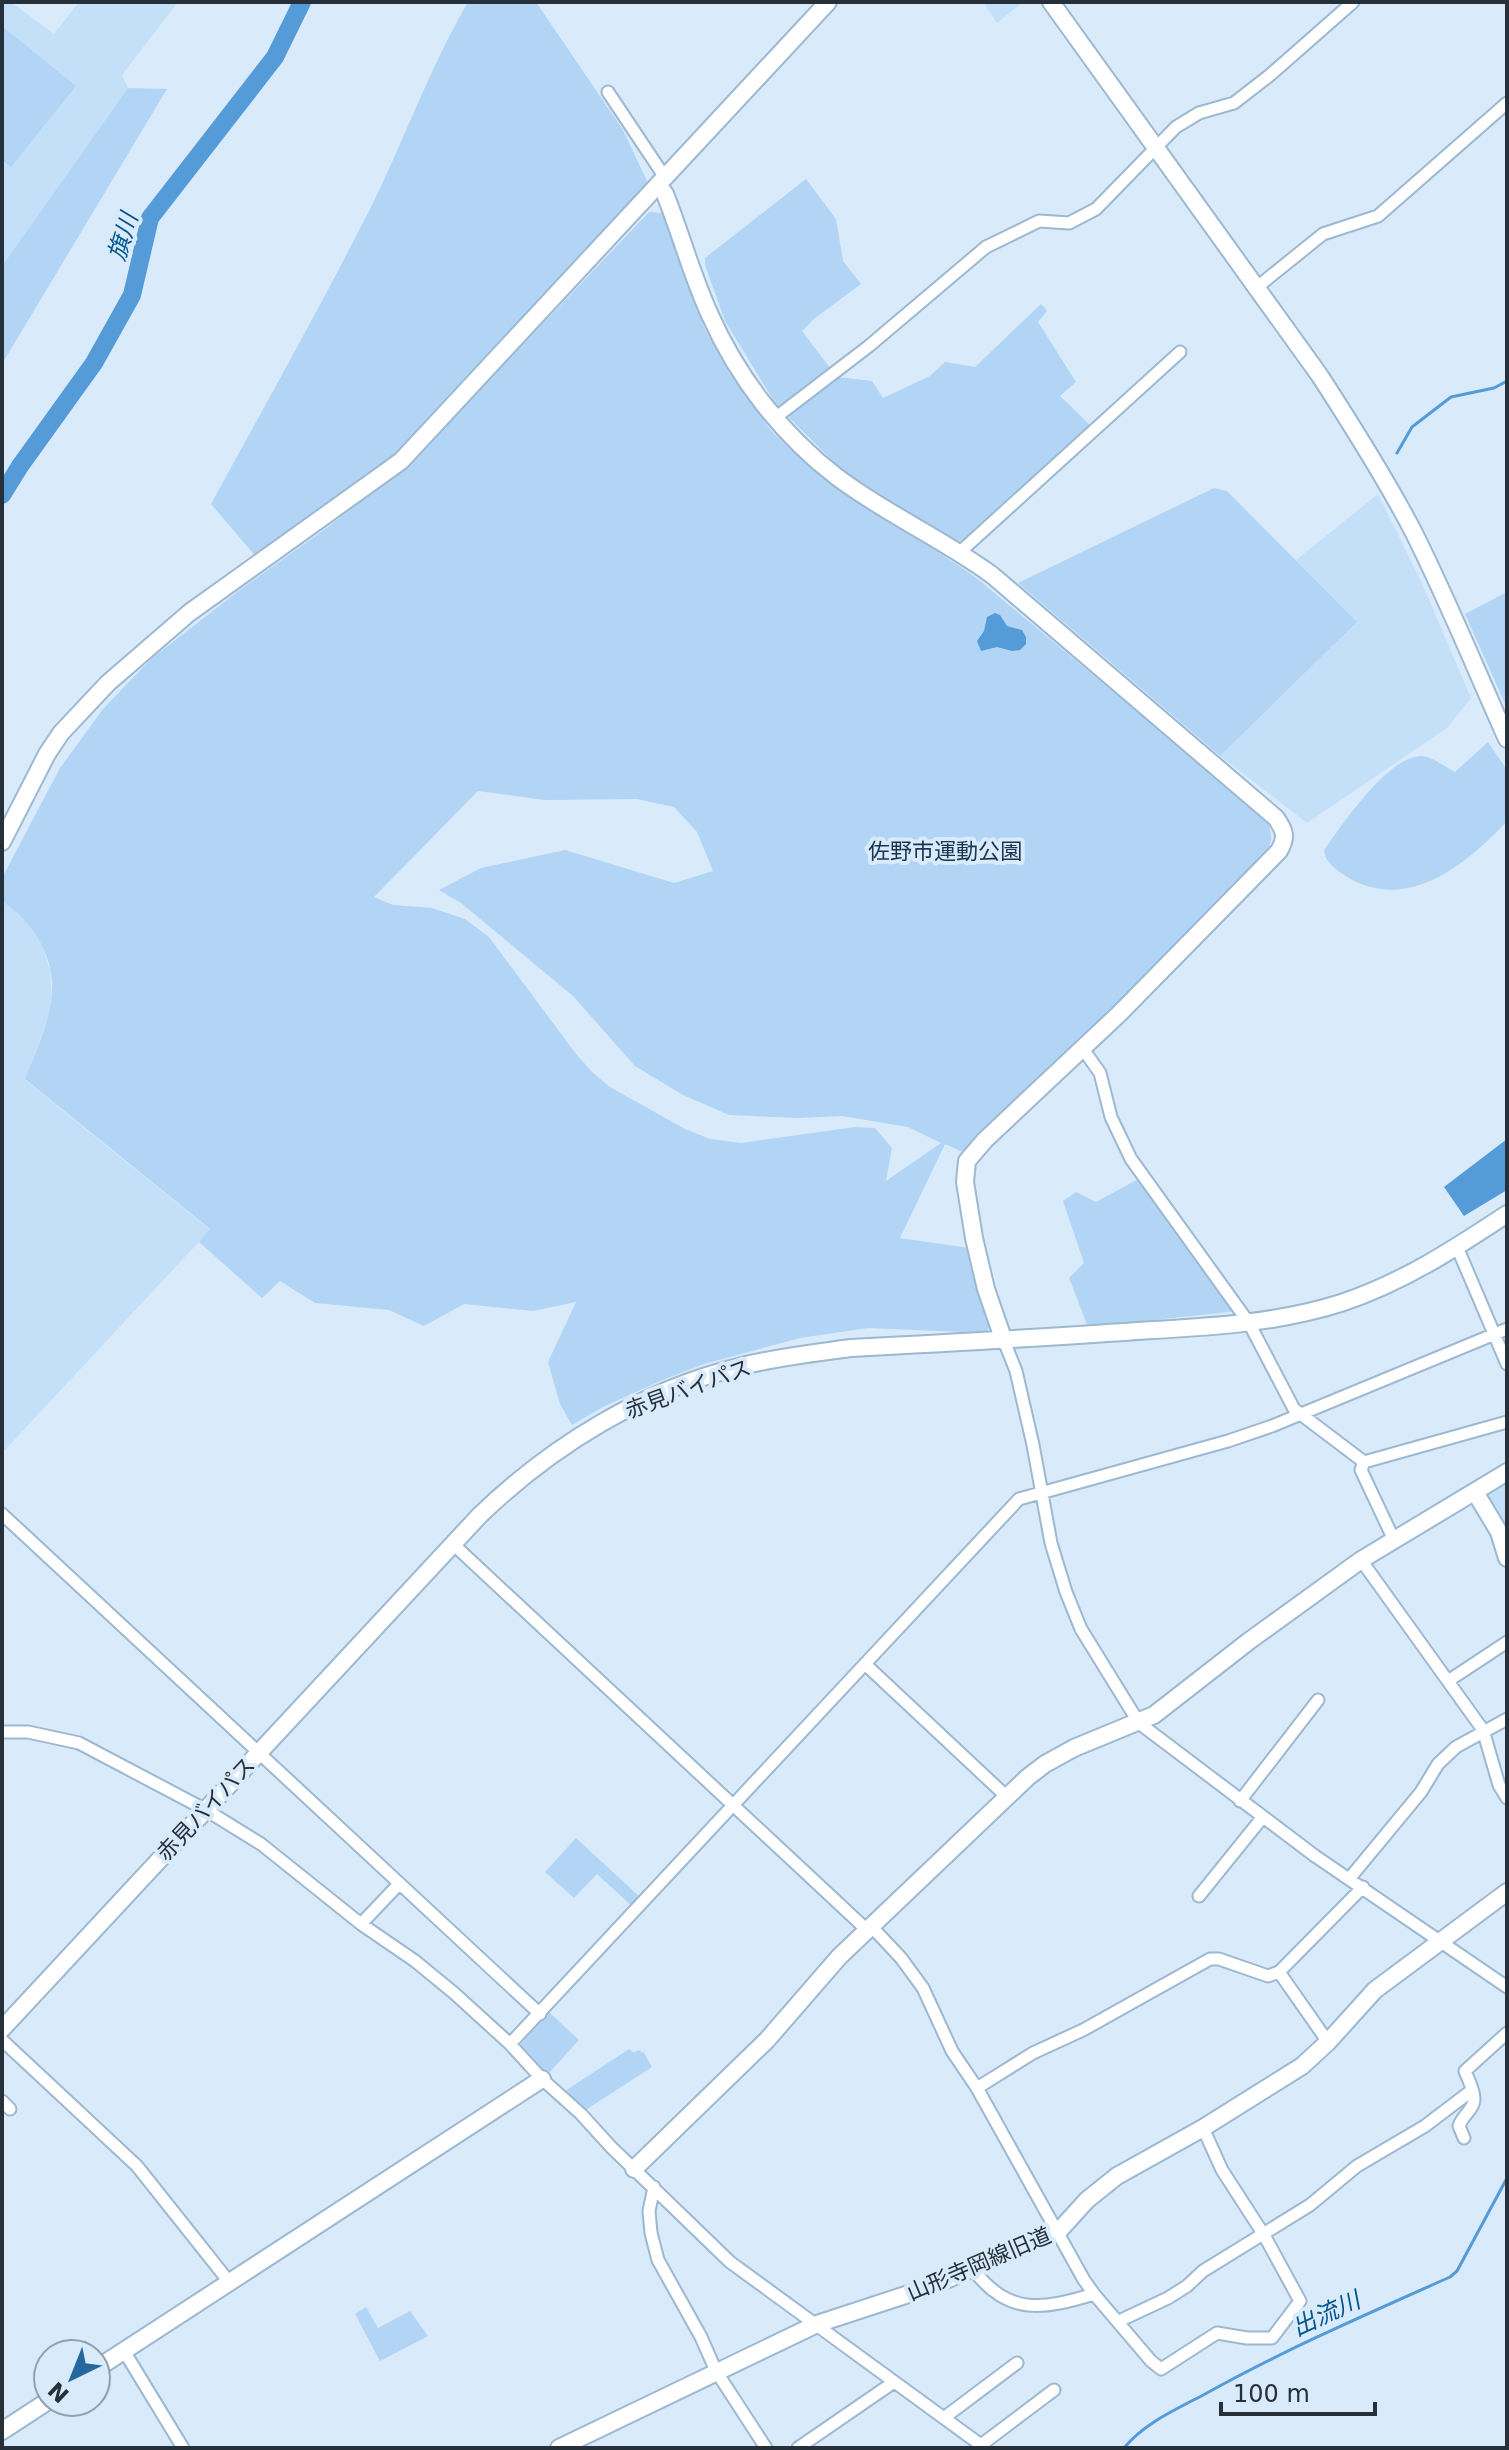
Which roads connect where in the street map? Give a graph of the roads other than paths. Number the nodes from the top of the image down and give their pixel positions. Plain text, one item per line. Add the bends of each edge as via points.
1 (828, 2) edge
2 (1051, 2) edge
3 (1353, 2) edge
4 (608, 92) dead end
5 (1507, 103) edge
6 (1156, 148) junction
7 (662, 182) junction
8 (1256, 288) junction
9 (1180, 352) dead end
10 (775, 418) junction
11 (960, 552) junction
12 (1507, 739) edge
13 (2, 842) edge
14 (1083, 1049) junction
15 (1507, 1214) edge
16 (1457, 1247) junction
17 (1249, 1323) junction
18 (1507, 1329) edge
19 (1494, 1334) junction
20 (1004, 1341) junction
21 (1507, 1364) edge
22 (1301, 1414) junction
23 (1507, 1422) edge
24 (1364, 1462) junction
25 (1507, 1472) edge
26 (1041, 1492) junction
27 (1475, 1492) junction
28 (2, 1514) edge
29 (1394, 1540) junction
30 (453, 1544) junction
31 (1507, 1558) edge
32 (1361, 1560) junction
33 (1507, 1642) edge
34 (865, 1664) junction
35 (1448, 1681) junction
36 (1318, 1700) dead end
37 (1507, 1719) edge
38 (1139, 1723) junction
39 (1483, 1730) junction
40 (2, 1732) edge
41 (259, 1753) junction
42 (1007, 1797) junction
43 (1507, 1798) edge
44 (1240, 1801) junction
45 (733, 1805) junction
46 (206, 1810) junction
47 (1262, 1818) junction
48 (1349, 1879) junction
49 (399, 1884) junction
50 (1363, 1887) junction
51 (1507, 1892) edge
52 (1199, 1896) dead end
53 (361, 1924) junction
54 (869, 1928) junction
55 (1440, 1942) junction
56 (1279, 1972) junction
57 (1507, 1987) edge
58 (540, 2014) junction
59 (2, 2029) edge
60 (1507, 2033) edge
61 (2, 2040) edge
62 (1328, 2042) junction
63 (510, 2044) junction
64 (542, 2079) junction
65 (977, 2088) junction
66 (1471, 2091) junction
67 (1203, 2128) junction
68 (1464, 2138) dead end
69 (634, 2169) junction
70 (654, 2187) junction
71 (1058, 2232) junction
72 (1264, 2235) junction
73 (973, 2269) junction
74 (230, 2283) junction
75 (1094, 2294) junction
76 (1119, 2321) junction
77 (817, 2324) junction
78 (124, 2351) junction
79 (112, 2359) edge
80 (1017, 2363) dead end
81 (716, 2371) junction
82 (894, 2382) junction
83 (1054, 2390) dead end
84 (32, 2411) edge
85 (945, 2417) junction
86 (2, 2431) edge
87 (983, 2446) edge
88 (183, 2448) edge
89 (559, 2448) edge
90 (766, 2448) edge
91 (798, 2448) edge

1 - 7 street
2 - 6 street
3 - 6 street via 1234,103 1187,120
4 - 7 street
5 - 8 street via 1378,216 1323,234
6 - 8 street
6 - 10 street via 1082,218 1069,223 1039,221 986,247
7 - 10 street via 709,313 746,380
7 - 13 street via 401,461 189,613 108,683 61,733
8 - 12 street via 1320,376 1395,497
9 - 11 street
10 - 11 street via 846,484
11 - 14 street via 1104,670 1285,831 1279,851
14 - 17 street via 1100,1073 1111,1117 1131,1159
14 - 20 street via 967,1161 974,1238
15 - 16 street, 赤見バイパス
16 - 17 street, 赤見バイパス via 1366,1294
16 - 19 street
17 - 20 street, 赤見バイパス
17 - 22 street
18 - 19 street
19 - 21 street
19 - 22 street
20 - 26 street via 1016,1371
20 - 30 street, 赤見バイパス via 809,1354 742,1366 670,1390 607,1419 552,1455 502,1494
22 - 24 street
22 - 26 street via 1228,1441
23 - 24 street
24 - 29 street via 1361,1470
25 - 27 street
26 - 34 street via 1019,1499
26 - 38 street via 1051,1543 1081,1629
27 - 29 street
27 - 31 street via 1499,1532
28 - 41 street
29 - 32 street
30 - 41 street, 赤見バイパス
30 - 45 street
32 - 35 street
32 - 38 street via 1174,1703
33 - 35 street
34 - 42 street
34 - 45 street
35 - 39 street
36 - 44 street
37 - 39 street
38 - 42 street via 1045,1764
38 - 44 street
39 - 43 street
39 - 48 street via 1438,1764
40 - 46 street via 79,1743
41 - 46 street, 赤見バイパス
41 - 49 street
42 - 54 street
44 - 47 street
45 - 54 street
45 - 58 street
46 - 53 street via 261,1844
46 - 59 street, 赤見バイパス
47 - 48 street
47 - 52 street
48 - 50 street
49 - 53 street
49 - 58 street
50 - 55 street
50 - 56 street
51 - 55 street, 山形寺岡線旧道
53 - 63 street via 415,1961
54 - 65 street via 923,1988 952,2051
54 - 69 street via 767,2040
55 - 57 street
55 - 62 street, 山形寺岡線旧道 via 1375,1990
56 - 62 street
56 - 65 street via 1268,1976 1210,1959
58 - 63 street
60 - 66 street via 1466,2068
61 - 74 street via 137,2166
62 - 67 street, 山形寺岡線旧道 via 1302,2066
63 - 64 street
64 - 69 street
64 - 74 street
65 - 71 street
66 - 68 street via 1474,2103 1459,2126
66 - 72 street
67 - 71 street, 山形寺岡線旧道 via 1117,2176
67 - 72 street via 1222,2170
69 - 70 street
70 - 77 street via 730,2262
70 - 81 street via 649,2211 654,2248
71 - 73 street, 山形寺岡線旧道
71 - 75 street
72 - 76 street via 1168,2298
72 - 76 street via 1300,2301 1272,2338 1217,2333 1161,2369
73 - 75 street via 1016,2305 1057,2305
73 - 77 street, 山形寺岡線旧道
74 - 78 street
75 - 76 street
77 - 81 street, 山形寺岡線旧道
77 - 82 street
78 - 79 street
78 - 88 street
80 - 85 street
81 - 89 street, 山形寺岡線旧道
81 - 90 street
82 - 85 street
82 - 91 street
83 - 87 street
84 - 86 street
85 - 87 street

